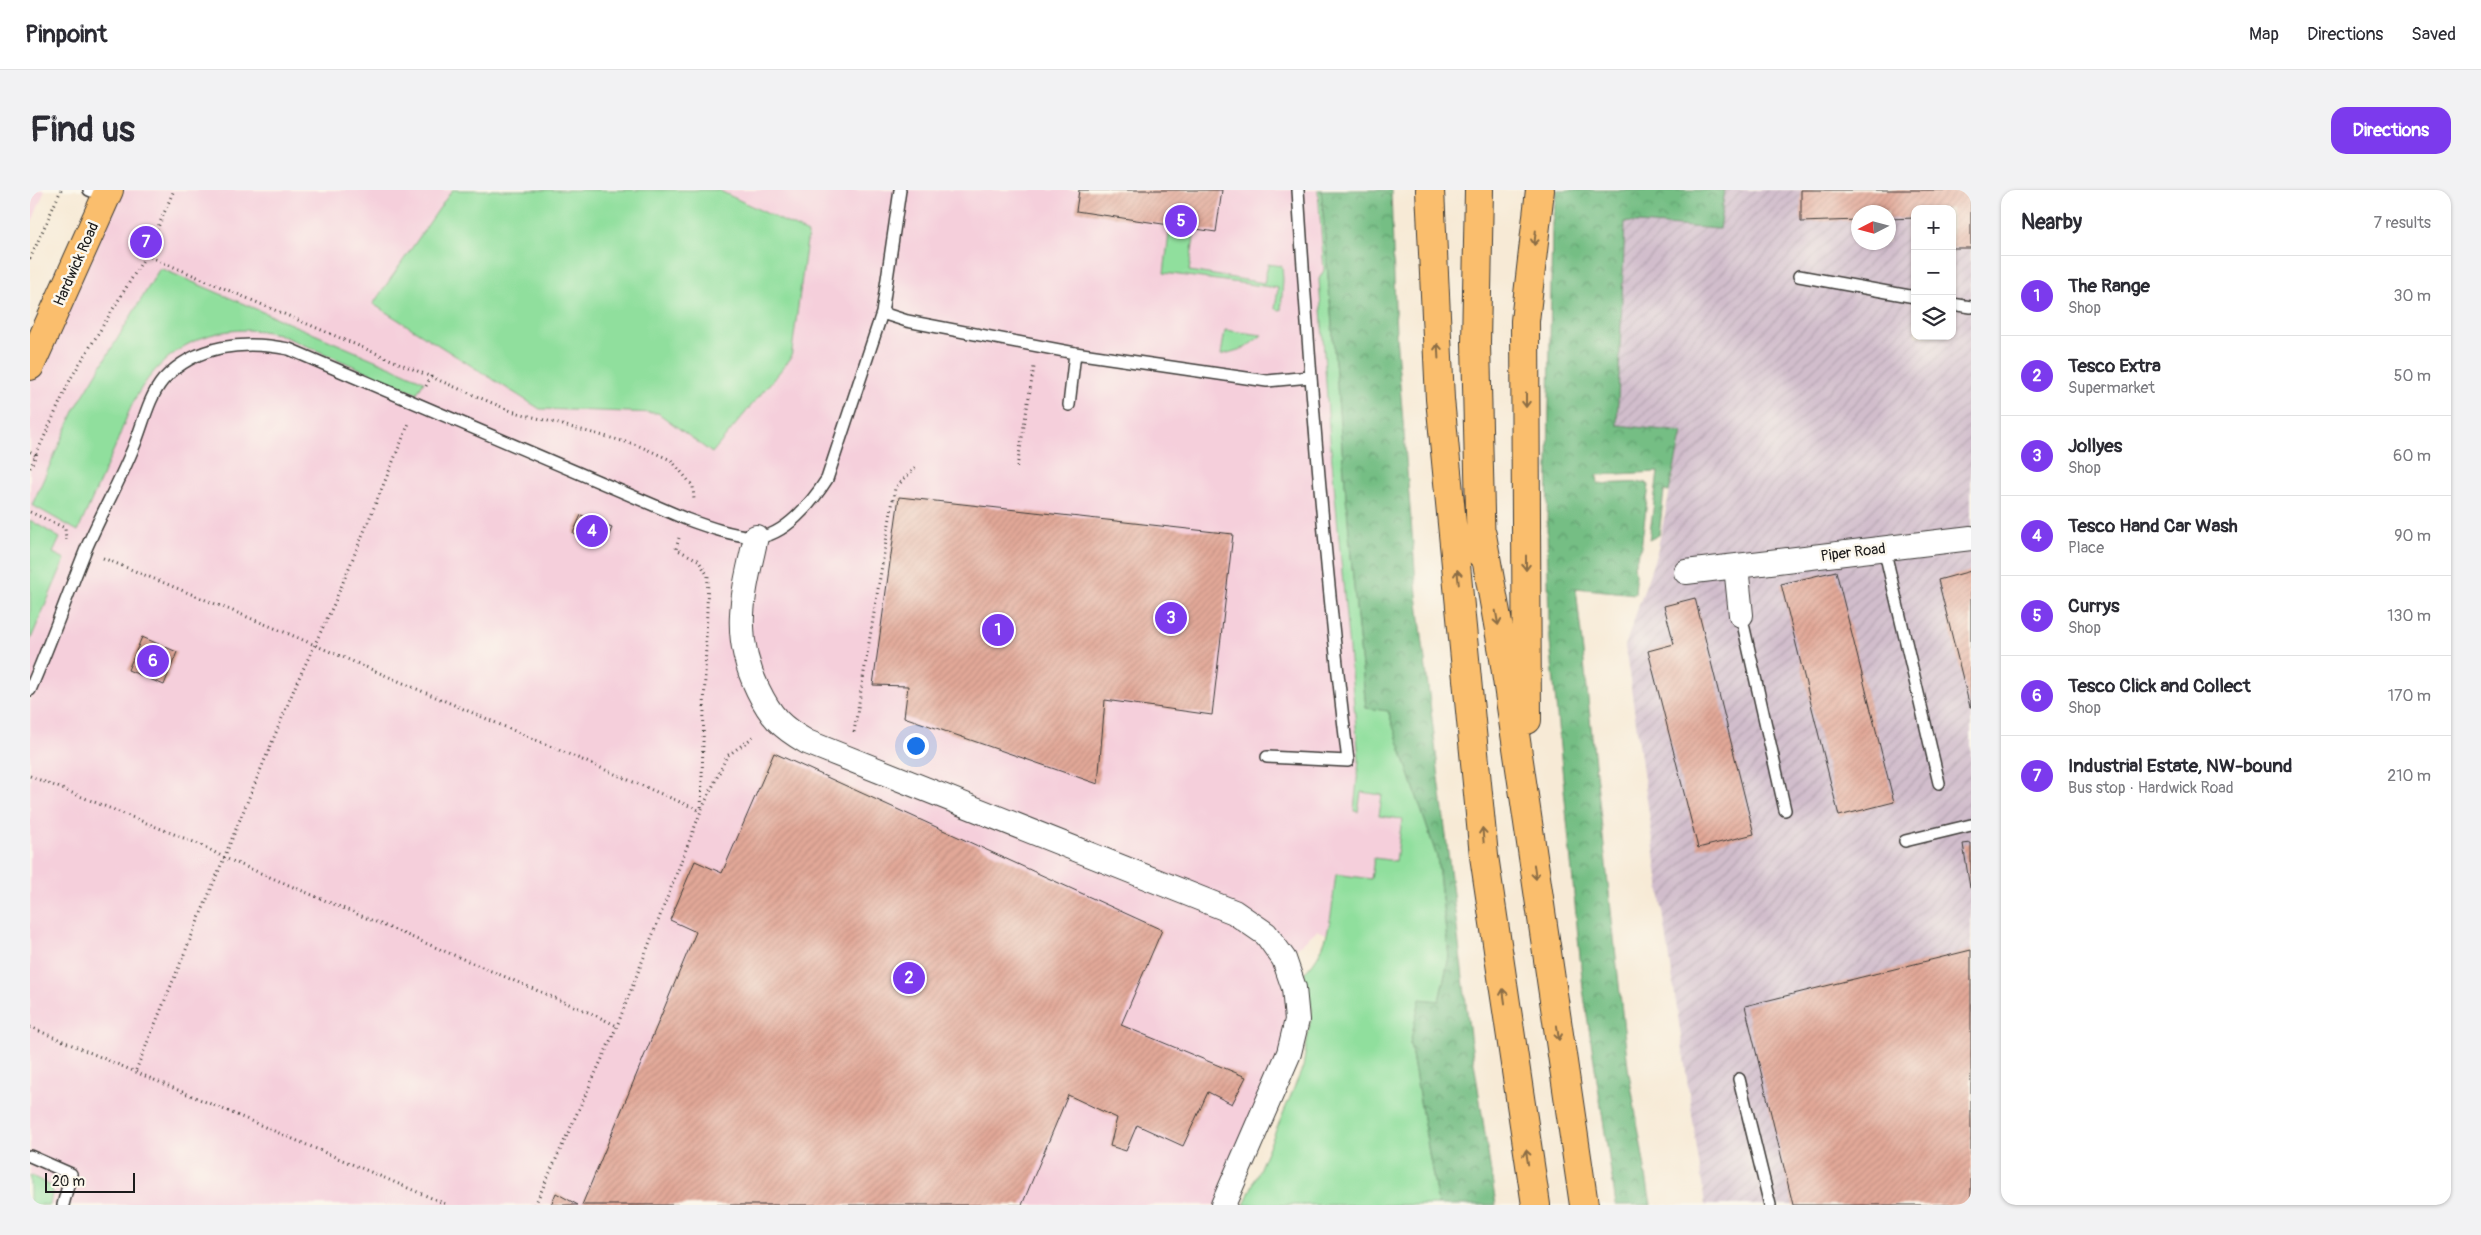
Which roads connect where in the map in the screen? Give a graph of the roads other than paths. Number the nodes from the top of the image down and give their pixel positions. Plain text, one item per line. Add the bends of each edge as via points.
1 (900, 190) edge
2 (1298, 190) edge
3 (1430, 190) edge
4 (1479, 190) edge
5 (1540, 190) edge
6 (101, 192) edge
7 (1799, 276) dead end
8 (1911, 296) edge
9 (1956, 305) edge
10 (1971, 307) edge
11 (882, 313) junction
12 (1075, 353) junction
13 (30, 366) edge
14 (1310, 377) junction
15 (1070, 405) dead end
16 (1482, 536) junction
17 (756, 537) junction
18 (1971, 538) edge
19 (1884, 548) junction
20 (1736, 566) junction
21 (1686, 572) dead end
22 (1741, 615) joint
23 (30, 690) edge
24 (1472, 713) junction
25 (1266, 757) dead end
26 (1939, 783) dead end
27 (1785, 810) dead end
28 (1528, 824) junction
29 (1971, 825) edge
30 (1904, 841) dead end
31 (1739, 1079) dead end
32 (30, 1156) edge
33 (63, 1205) edge
34 (1223, 1205) edge
35 (1536, 1205) edge
36 (1584, 1205) edge
37 (1770, 1205) edge

1 - 11 lane
2 - 14 lane
24 -> 3 main road via 1440,399
4 - 16 main road via 1476,343
5 -> 28 main road via 1525,321
6 - 13 main road, Hardwick Road
7 - 8 lane
9 - 10 lane
11 - 12 lane via 907,321
11 - 17 lane via 827,479 814,500 796,516 776,531
12 - 14 lane via 1267,381
12 - 15 lane
14 - 25 lane via 1330,612 1348,761
16 - 24 main road
16 -> 28 main road
17 - 23 lane via 721,531 686,519 289,349 252,343 209,350 192,357 163,380 152,398
17 - 34 street via 744,592 741,622 743,653 755,684 775,720 785,729 807,742 1234,912 1266,934 1284,959 1294,988 1297,1020 1289,1053
18 - 19 street, Piper Road
19 - 20 street, Piper Road
19 - 26 lane
20 - 21 street, Piper Road
20 - 22 street
22 - 27 lane
35 -> 24 main road via 1484,856
28 -> 36 main road
29 - 30 lane
31 - 37 lane
32 - 33 lane via 71,1174

